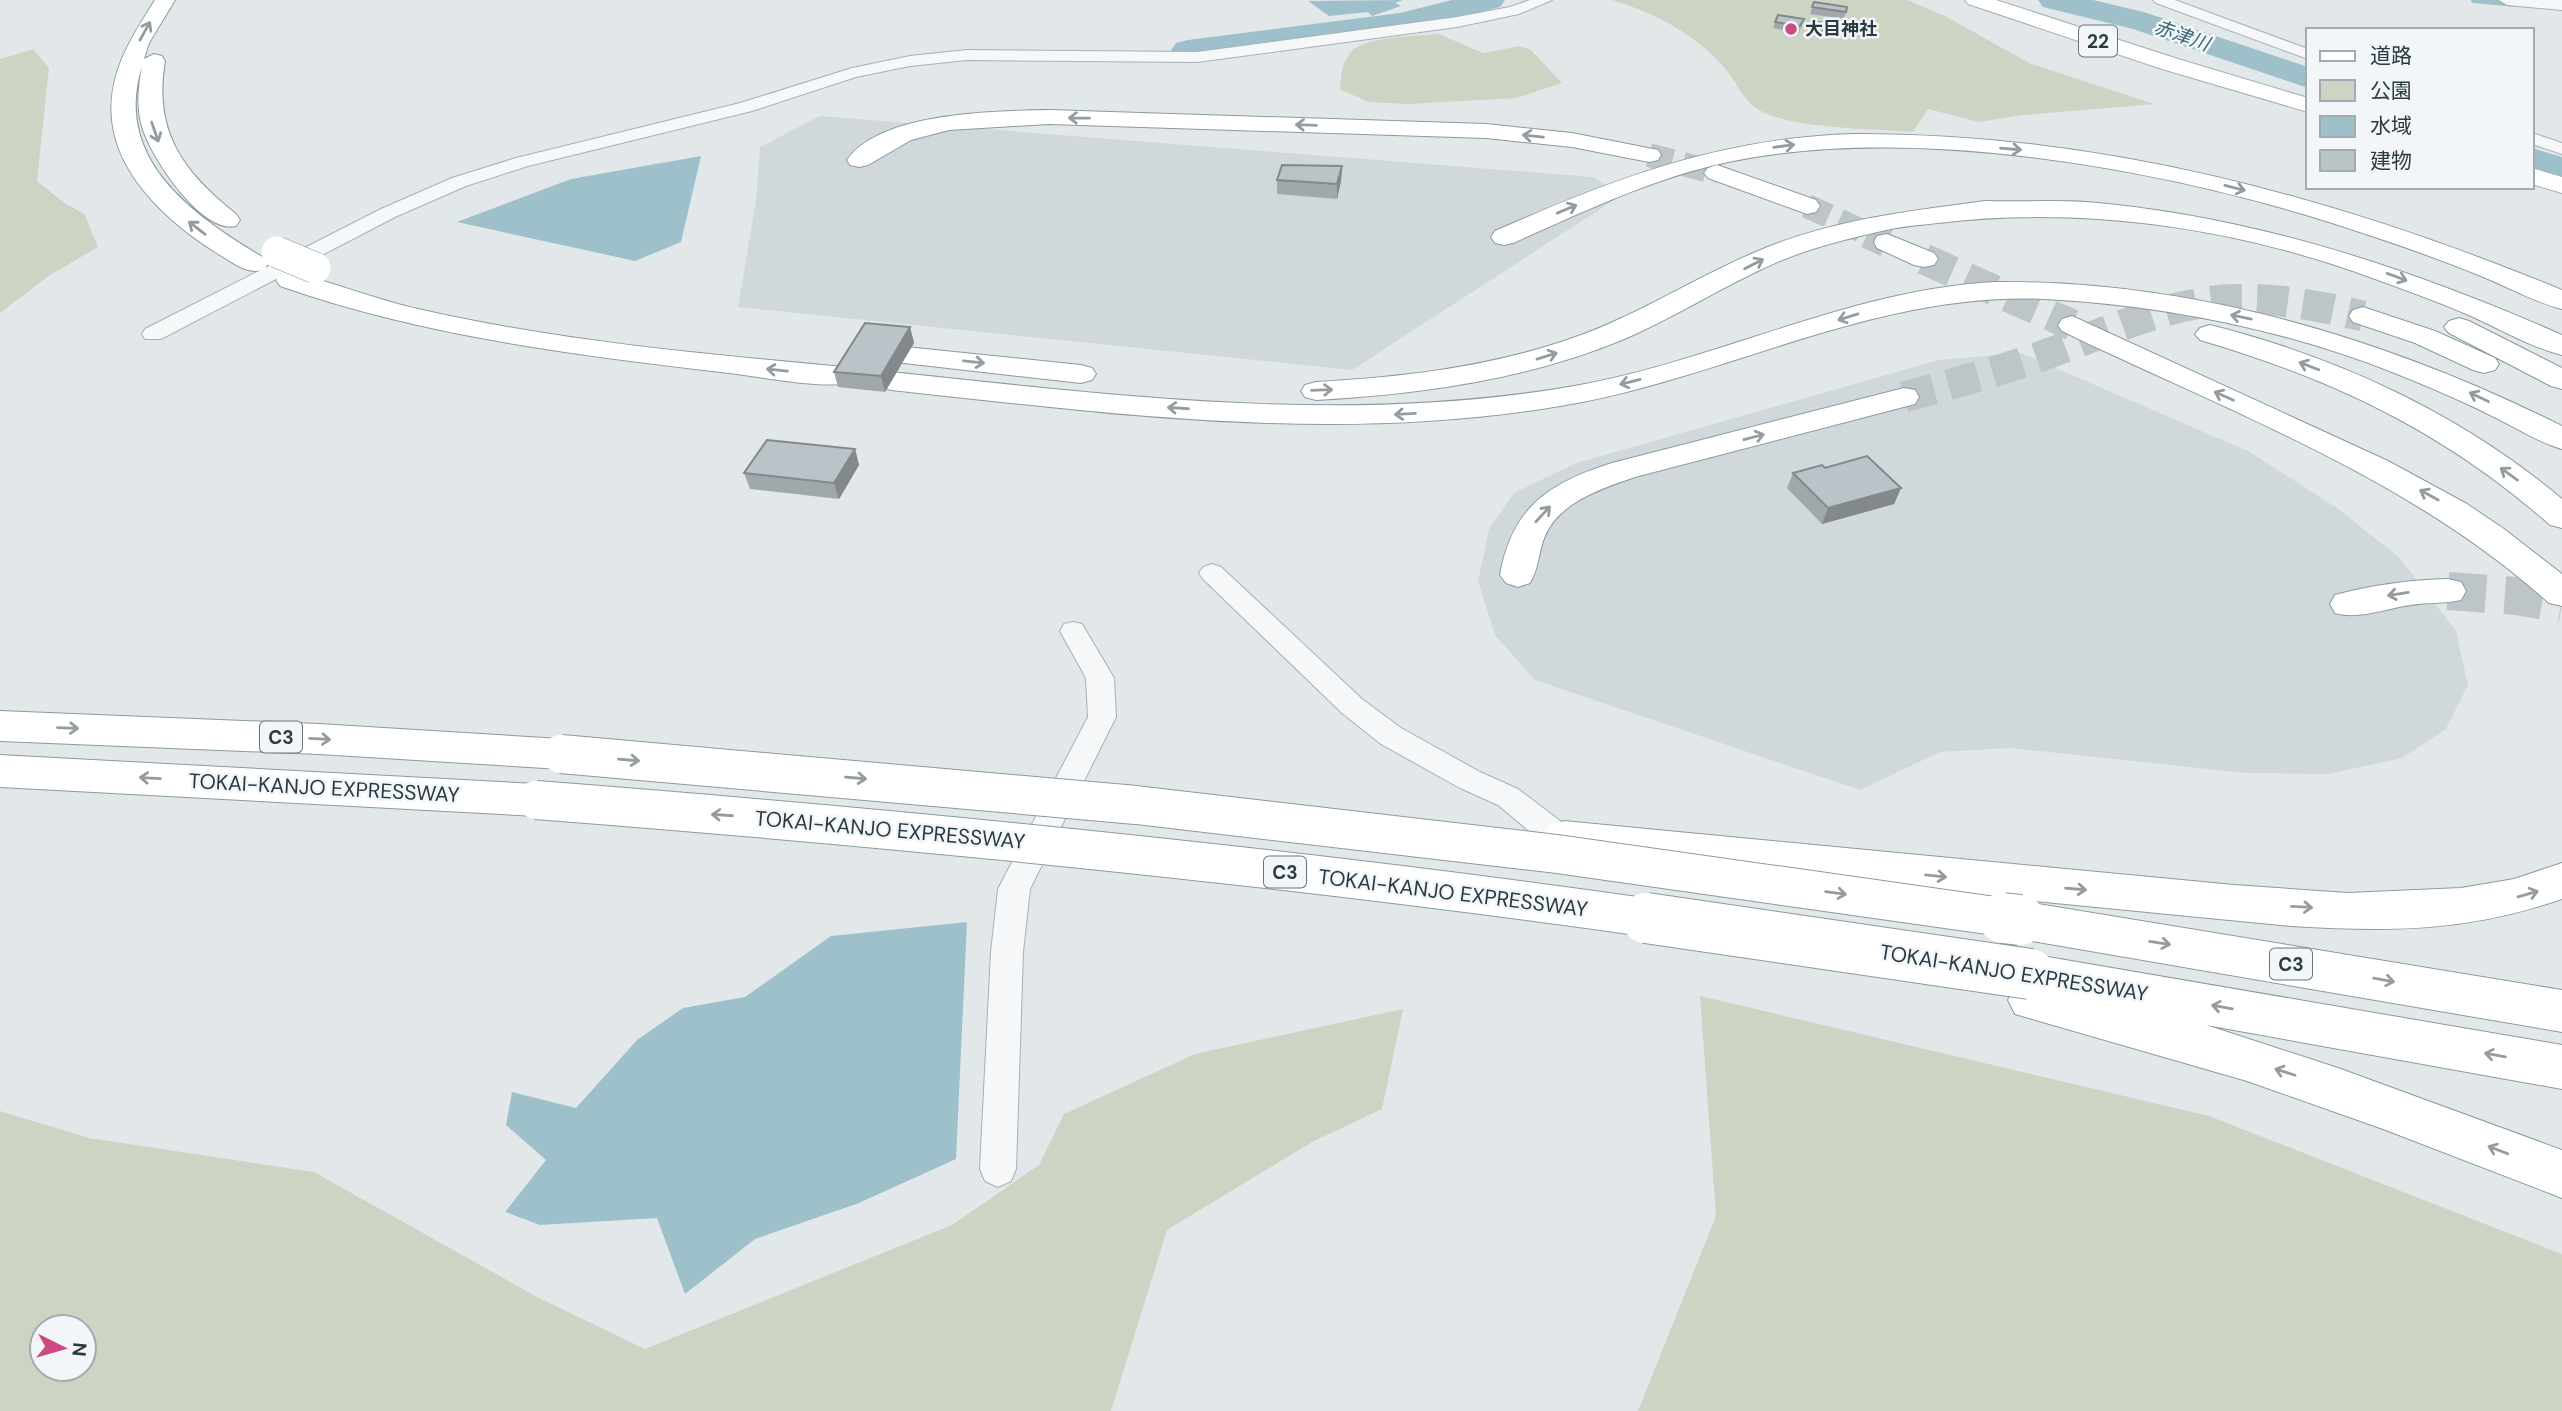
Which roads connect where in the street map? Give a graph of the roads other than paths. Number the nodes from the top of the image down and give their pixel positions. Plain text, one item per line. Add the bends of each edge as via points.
1 (165, 0) edge
2 (186, 0) edge
3 (1544, 0) edge
4 (1975, 0) edge
5 (1996, 0) edge
6 (2507, 0) edge
7 (2168, 3) edge
8 (2562, 5) edge
9 (2306, 53) edge
10 (2222, 77) junction
11 (2306, 104) edge
12 (2534, 139) edge
13 (2562, 149) edge
14 (1649, 155) tunnel mouth
15 (859, 160) dead end
16 (1717, 173) tunnel mouth
17 (2534, 177) edge
18 (2562, 185) edge
19 (1807, 206) tunnel mouth
20 (2141, 217) junction
21 (1504, 237) dead end
22 (1887, 242) tunnel mouth
23 (265, 258) junction
24 (1924, 259) tunnel mouth
25 (303, 274) junction
26 (1914, 299) junction
27 (2562, 300) edge
28 (2363, 316) tunnel mouth
29 (2071, 325) tunnel mouth
30 (153, 334) dead end
31 (2562, 346) edge
32 (860, 351) edge
33 (845, 376) edge
34 (2562, 380) edge
35 (1904, 397) tunnel mouth
36 (2562, 407) edge
37 (2562, 439) edge
38 (2562, 517) edge
39 (1212, 573) dead end
40 (1518, 575) dead end
41 (2448, 591) tunnel mouth
42 (2562, 594) edge
43 (2348, 604) dead end
44 (1073, 631) dead end
45 (0, 726) edge
46 (0, 772) edge
47 (1558, 836) dead end
48 (2562, 881) edge
49 (2014, 901) junction
50 (2031, 987) junction
51 (2562, 1011) edge
52 (2562, 1067) edge
53 (998, 1168) dead end
54 (2562, 1174) edge

23 -> 1 main road via 206,235 163,198 128,142 122,104 128,68
2 -> 23 main road via 167,29 153,64 148,100 155,135 194,192 239,228
3 - 30 street via 1457,22 1197,57 967,55 852,73 746,107 458,182
4 - 10 main road, 22
5 - 10 main road, 22
6 - 8 street
7 - 9 street
10 - 11 main road, 22
12 - 13 street
14 -> 15 main road via 1572,140 1486,131 1049,117 919,128 884,142
16 - 19 main road
17 - 18 main road
26 -> 20 main road via 1606,388 1500,407 1441,412 1252,413 1103,402 898,368 1224,389 1314,391 1410,384 1501,368 1574,348 1649,318 1762,259 1861,227 1990,208
20 -> 31 main road via 2240,233 2352,261
20 - 34 main road via 2256,244 2339,274 2449,322
21 -> 27 main road via 1624,185 1748,151 1853,141 1974,145 2112,162 2266,196 2416,242
22 - 24 main road
23 - 25 main road
25 - 32 main road via 557,325
33 -> 25 main road via 488,332 385,311
37 -> 26 main road via 2417,369 2327,338 2238,316 2060,292 1974,290
38 -> 26 main road via 2490,460 2441,429 2360,387 2274,353 2057,302 1976,295
28 - 36 main road via 2456,350
42 -> 29 main road via 2493,535 2390,472
40 -> 35 main road via 1536,519 1573,491 1626,471
39 - 47 street via 1352,706 1391,736 1508,797
41 -> 43 main road
44 - 53 street via 1100,678 1102,717 1014,888
45 -> 49 main road, C3, bridge via 561,754 1136,805 1489,830
50 -> 46 main road, TOKAI-KANJO EXPRESSWAY / C3, bridge via 1163,866 1005,839 536,800
49 -> 48 main road via 2457,909 2500,902
49 -> 51 main road, C3
52 -> 50 main road, TOKAI-KANJO EXPRESSWAY
54 -> 50 main road via 2430,1123

